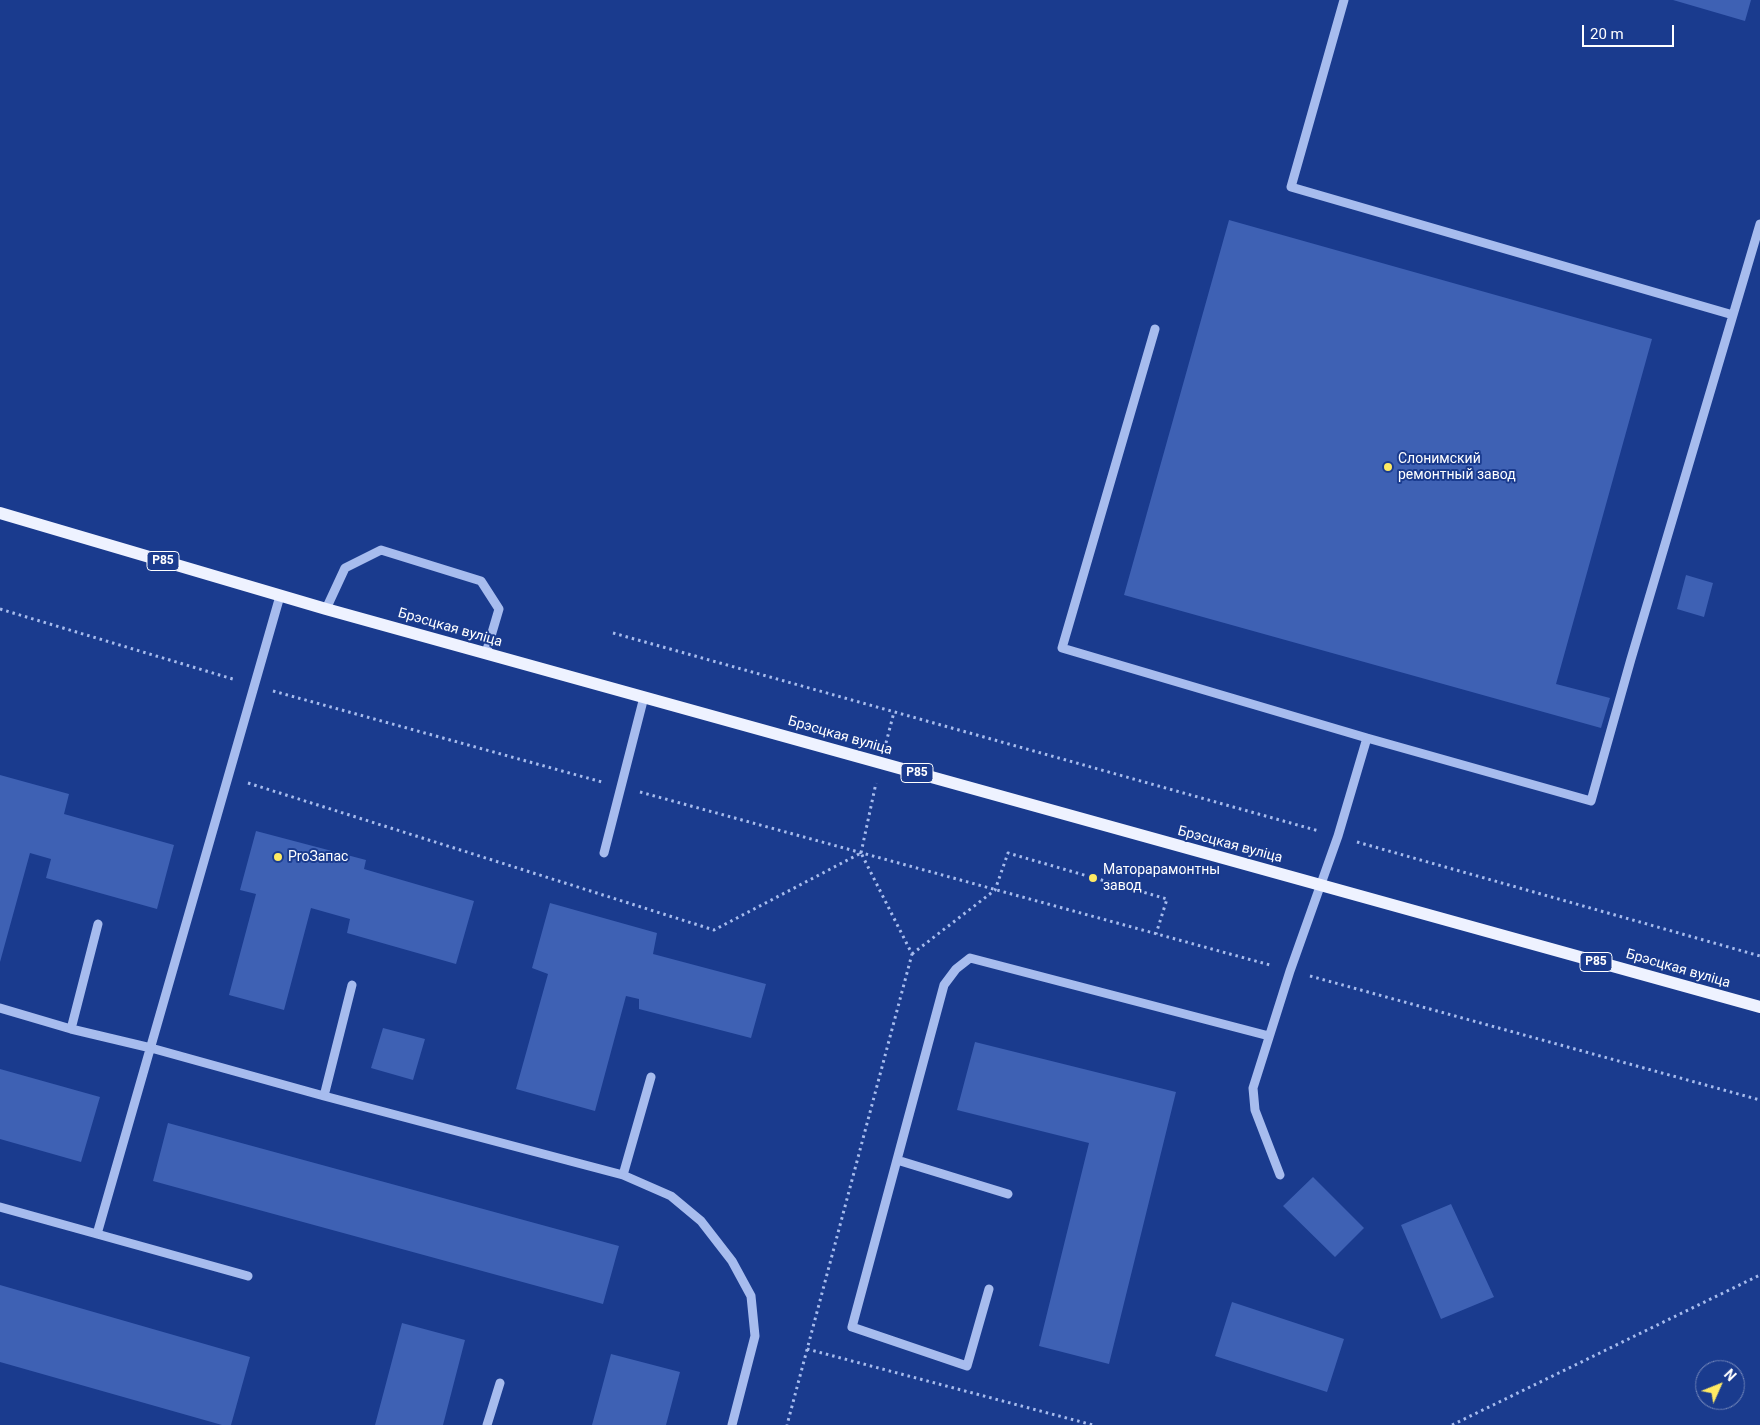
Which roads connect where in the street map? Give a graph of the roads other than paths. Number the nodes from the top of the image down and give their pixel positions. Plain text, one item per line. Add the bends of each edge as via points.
1 (1344, 0) edge
2 (1760, 224) edge
3 (1733, 315) junction
4 (1156, 329) dead end
5 (0, 513) edge
6 (280, 596) junction
7 (326, 609) junction
8 (486, 653) junction
9 (644, 698) junction
10 (1367, 738) junction
11 (604, 853) dead end
12 (1320, 885) junction
13 (98, 924) dead end
14 (352, 985) dead end
15 (1760, 1007) edge
16 (0, 1008) edge
17 (71, 1029) junction
18 (1269, 1036) junction
19 (151, 1048) junction
20 (651, 1077) dead end
21 (324, 1096) junction
22 (897, 1160) junction
23 (623, 1175) junction
24 (1280, 1175) dead end
25 (1008, 1194) dead end
26 (0, 1207) edge
27 (97, 1234) junction
28 (248, 1276) dead end
29 (989, 1289) dead end
30 (500, 1383) dead end
31 (487, 1425) edge
32 (732, 1425) edge

1 - 3 lane via 1291,187
2 - 3 lane
3 - 10 lane via 1591,801
4 - 10 lane via 1062,648
5 - 6 main road, Брэсцкая вуліца / Р85
6 - 7 main road, Брэсцкая вуліца / Р85
6 - 19 lane
7 - 8 main road, Брэсцкая вуліца / Р85
7 - 8 lane via 346,568 381,550 481,581 499,609
8 - 9 main road, Брэсцкая вуліца / Р85
9 - 11 lane
9 - 12 main road, Брэсцкая вуліца / Р85
10 - 12 lane
12 - 15 main road, Брэсцкая вуліца / Р85
12 - 18 lane
13 - 17 lane
14 - 21 lane
16 - 17 lane
17 - 19 lane
18 - 22 lane via 970,958 944,985
18 - 24 lane via 1253,1088 1255,1110
19 - 21 lane
19 - 27 lane
20 - 23 lane
21 - 23 lane
22 - 25 lane
22 - 29 lane via 852,1327 967,1366
23 - 32 lane via 671,1196 702,1222 732,1261 751,1296 755,1336
26 - 27 lane
27 - 28 lane
30 - 31 lane

